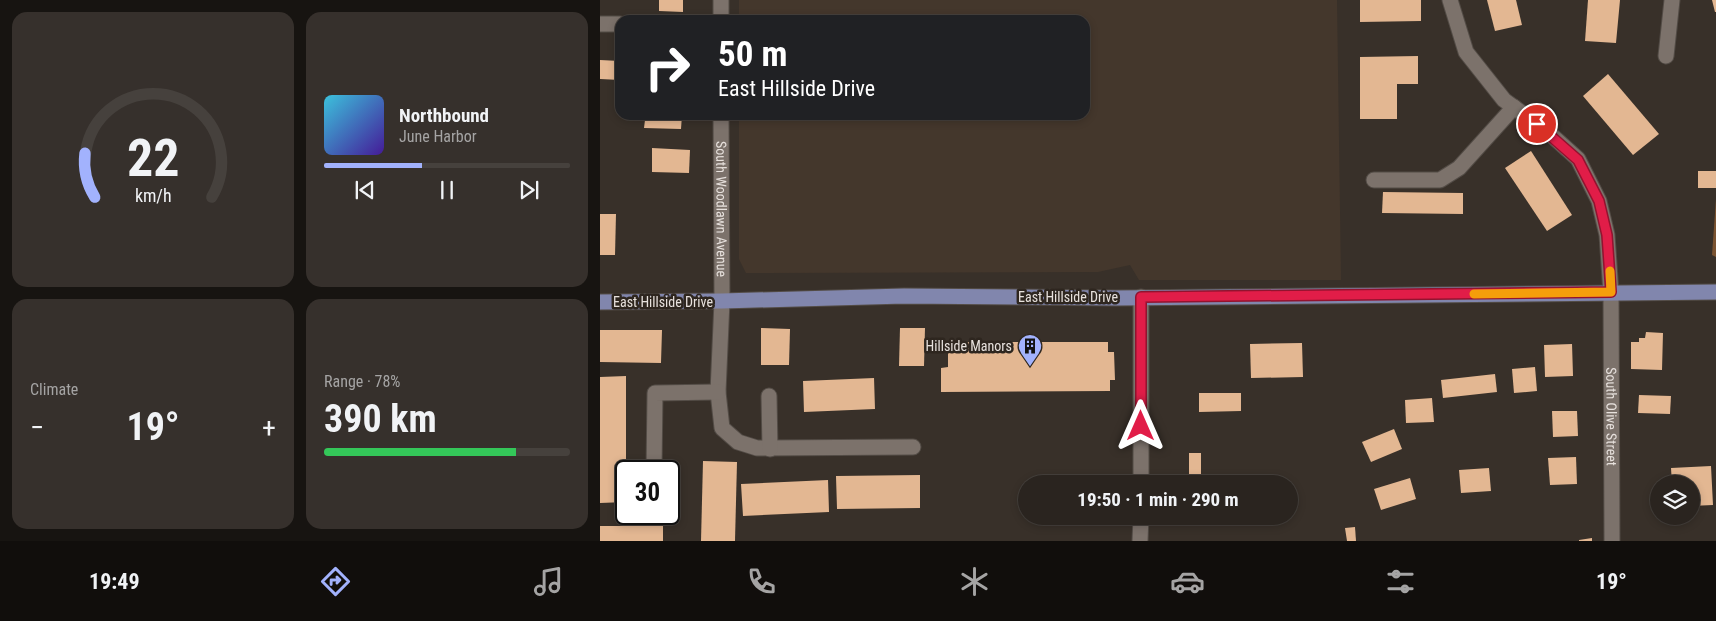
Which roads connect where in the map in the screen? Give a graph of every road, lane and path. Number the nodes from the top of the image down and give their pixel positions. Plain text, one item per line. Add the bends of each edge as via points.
1 (721, 0) edge
2 (1450, 0) edge
3 (1672, 0) edge
4 (721, 15) edge
5 (600, 24) edge
6 (615, 24) edge
7 (1666, 56) dead end
8 (1514, 107) junction
9 (721, 120) edge
10 (1374, 180) dead end
11 (1611, 292) junction
12 (1716, 292) edge
13 (1141, 297) junction
14 (722, 301) junction
15 (600, 302) edge
16 (718, 392) junction
17 (769, 396) dead end
18 (913, 447) dead end
19 (770, 449) junction
20 (654, 460) edge
21 (1141, 475) edge
22 (1141, 525) edge
23 (1140, 541) edge
24 (1612, 541) edge

1 - 4 street
2 - 8 street, South Olive Street via 1466,52 1504,100
3 - 7 street
5 - 6 street
8 - 10 street via 1459,168 1440,180
8 - 11 street, South Olive Street via 1578,160 1599,201 1607,235
9 - 14 street, South Woodlawn Avenue
11 - 12 main road, East Hillside Drive
11 - 13 main road, East Hillside Drive
11 - 24 street, South Olive Street
13 - 14 main road, East Hillside Drive via 904,296
13 - 21 street
14 - 15 main road, East Hillside Drive
14 - 16 street, South Woodlawn Avenue
16 - 19 street, South Woodlawn Avenue via 722,428 748,447
16 - 20 street via 654,393
17 - 19 street
18 - 19 street, South Woodlawn Avenue
22 - 23 street

